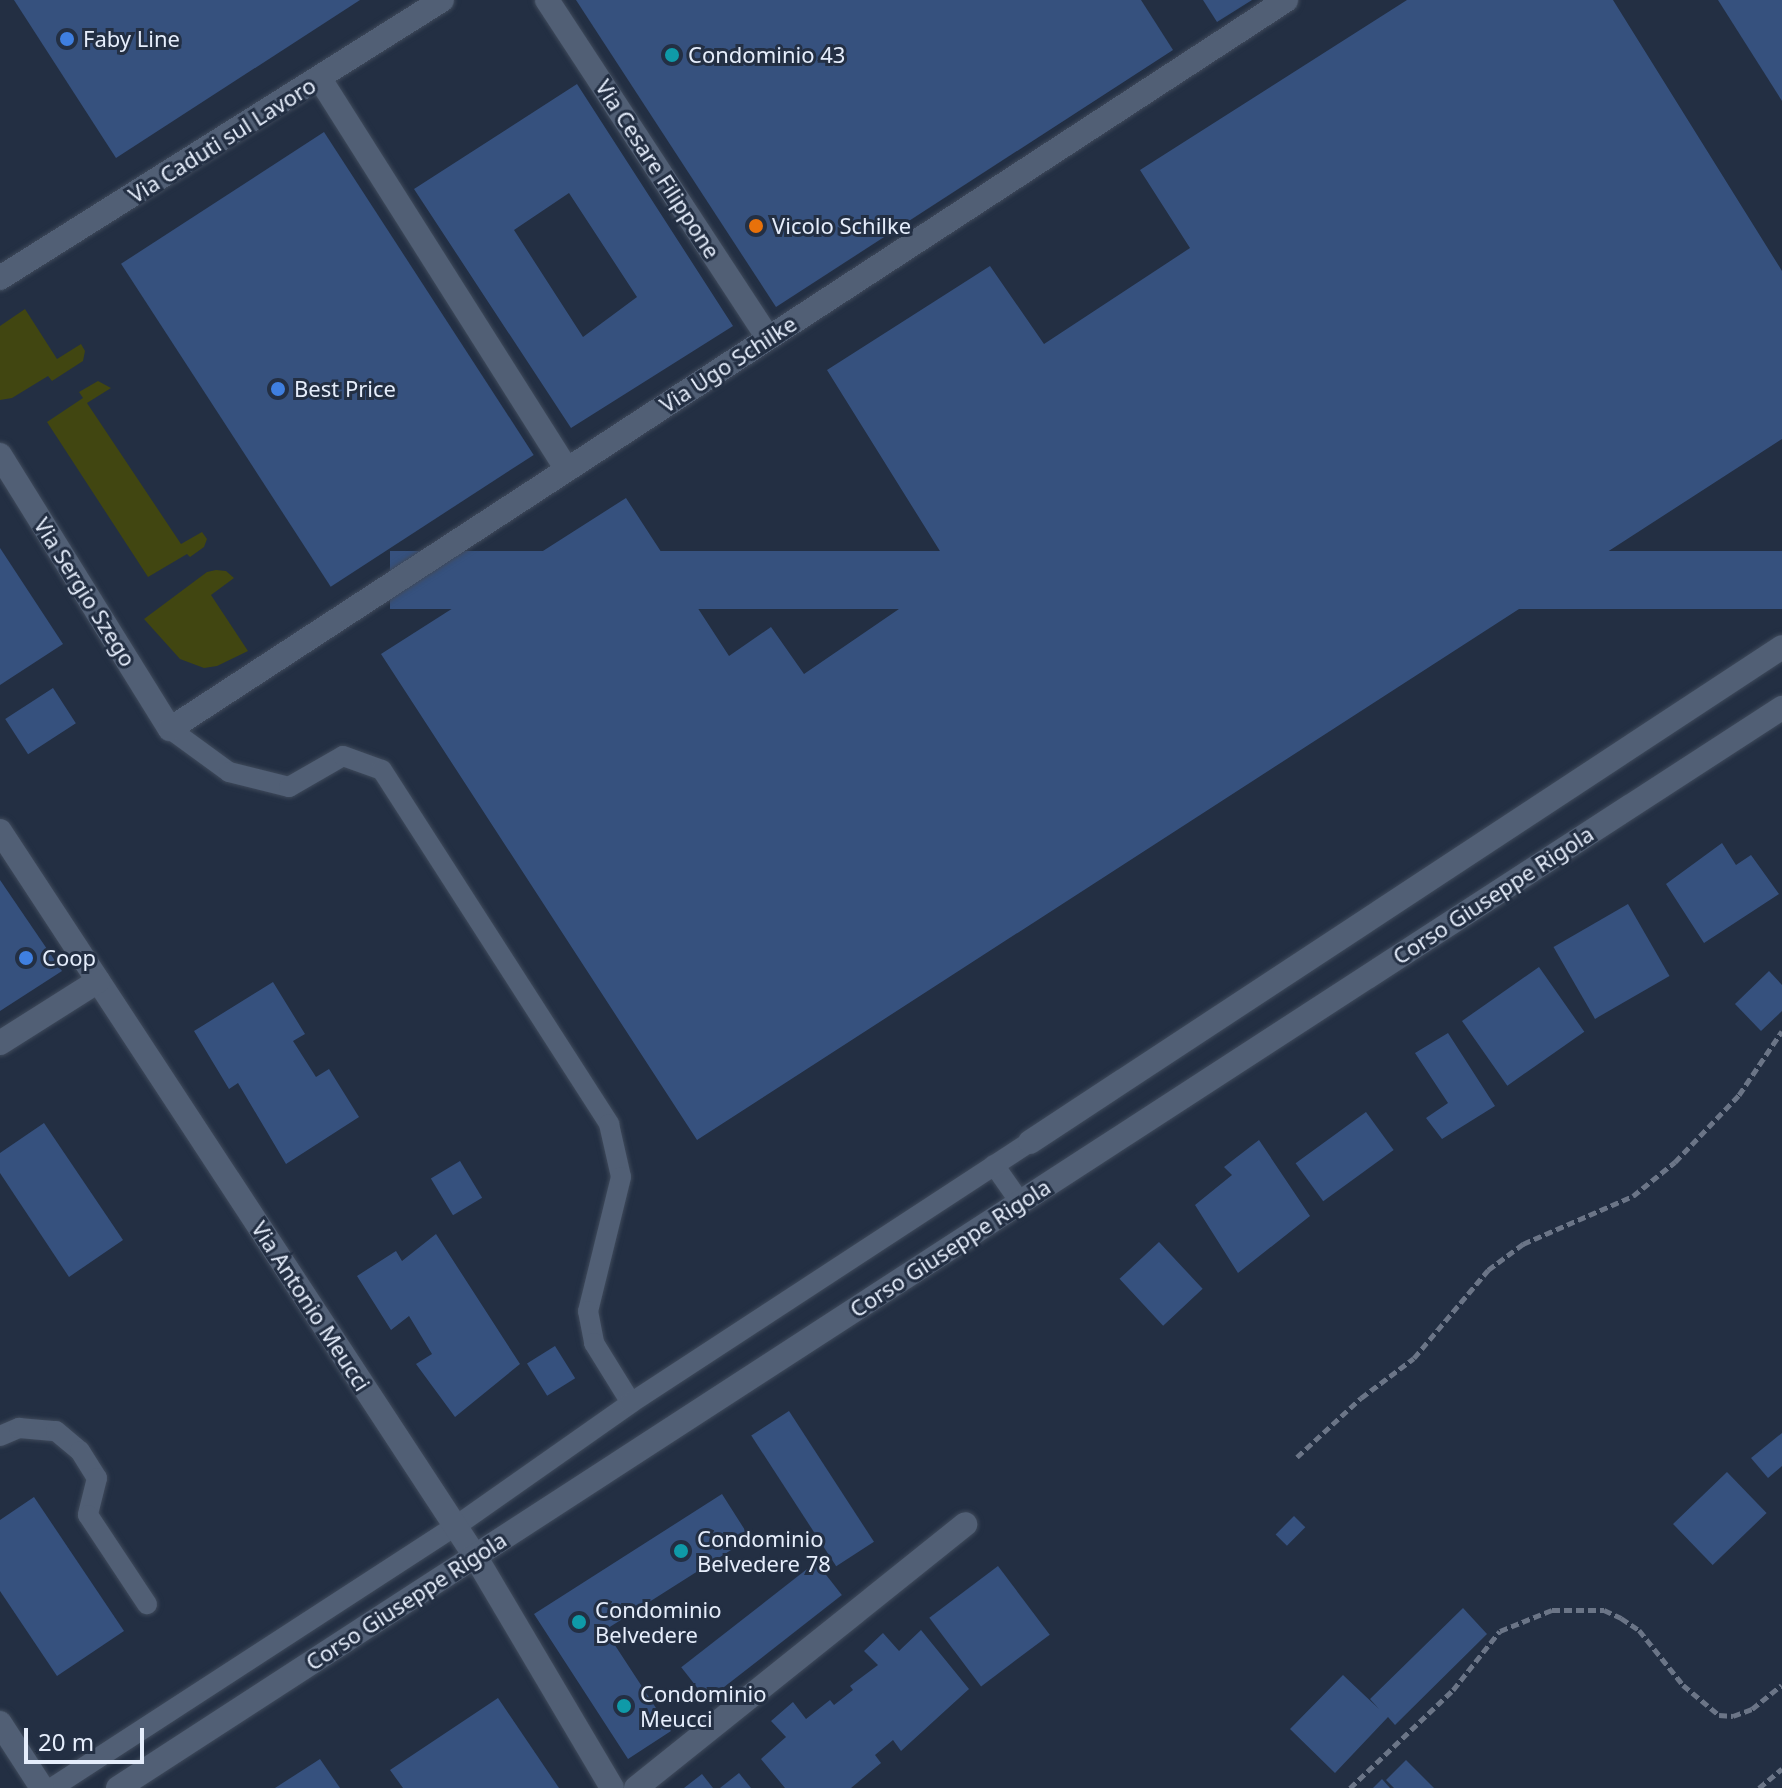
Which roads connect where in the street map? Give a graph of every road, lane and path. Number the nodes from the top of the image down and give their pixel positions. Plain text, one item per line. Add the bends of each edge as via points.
1 (442, 0) edge
2 (547, 0) edge
3 (1286, 0) edge
4 (320, 79) junction
5 (0, 278) edge
6 (768, 338) junction
7 (0, 455) edge
8 (567, 469) junction
9 (1782, 647) edge
10 (1782, 708) edge
11 (170, 729) junction
12 (0, 831) edge
13 (98, 981) junction
14 (1782, 1031) edge
15 (0, 1043) edge
16 (1030, 1142) joint
17 (994, 1165) junction
18 (1020, 1202) junction
19 (631, 1403) junction
20 (0, 1436) edge
21 (1297, 1457) dead end
22 (965, 1524) dead end
23 (456, 1526) junction
24 (475, 1556) junction
25 (147, 1604) dead end
26 (1782, 1685) edge
27 (0, 1723) edge
28 (1782, 1769) edge
29 (42, 1788) edge
30 (52, 1788) edge
31 (118, 1788) edge
32 (612, 1788) edge
33 (636, 1788) edge
34 (1350, 1788) edge
35 (1759, 1788) edge

1 - 4 street, Via Caduti sul Lavoro
2 - 6 street, Via Cesare Filippone
3 - 6 street, Via Ugo Schilke
4 - 5 street, Via Caduti sul Lavoro
4 - 8 street
6 - 8 street, Via Ugo Schilke
7 - 11 street, Via Sergio Szego
8 - 11 street, Via Ugo Schilke
9 - 16 street
10 - 18 street, Corso Giuseppe Rigola
11 - 19 lane via 229,772 289,787 343,756 382,770 609,1124 621,1177 588,1311 594,1343
12 - 13 street, Via Antonio Meucci
13 - 15 street
13 - 23 street, Via Antonio Meucci
14 - 21 path via 1739,1095 1675,1162 1633,1196 1523,1244 1488,1270 1414,1358
16 - 17 lane
17 - 18 lane
17 - 19 lane
18 - 24 street, Corso Giuseppe Rigola
19 - 23 lane
20 - 25 lane via 19,1428 56,1431 80,1451 97,1478 88,1515
22 - 33 street
23 - 24 street, Via Antonio Meucci
23 - 30 lane
24 - 31 street, Corso Giuseppe Rigola
24 - 32 street, Via Antonio Meucci
26 - 34 path via 1752,1709 1719,1715 1683,1685 1639,1630 1621,1618 1604,1610 1552,1610 1500,1631 1453,1690
27 - 29 street
28 - 35 path

